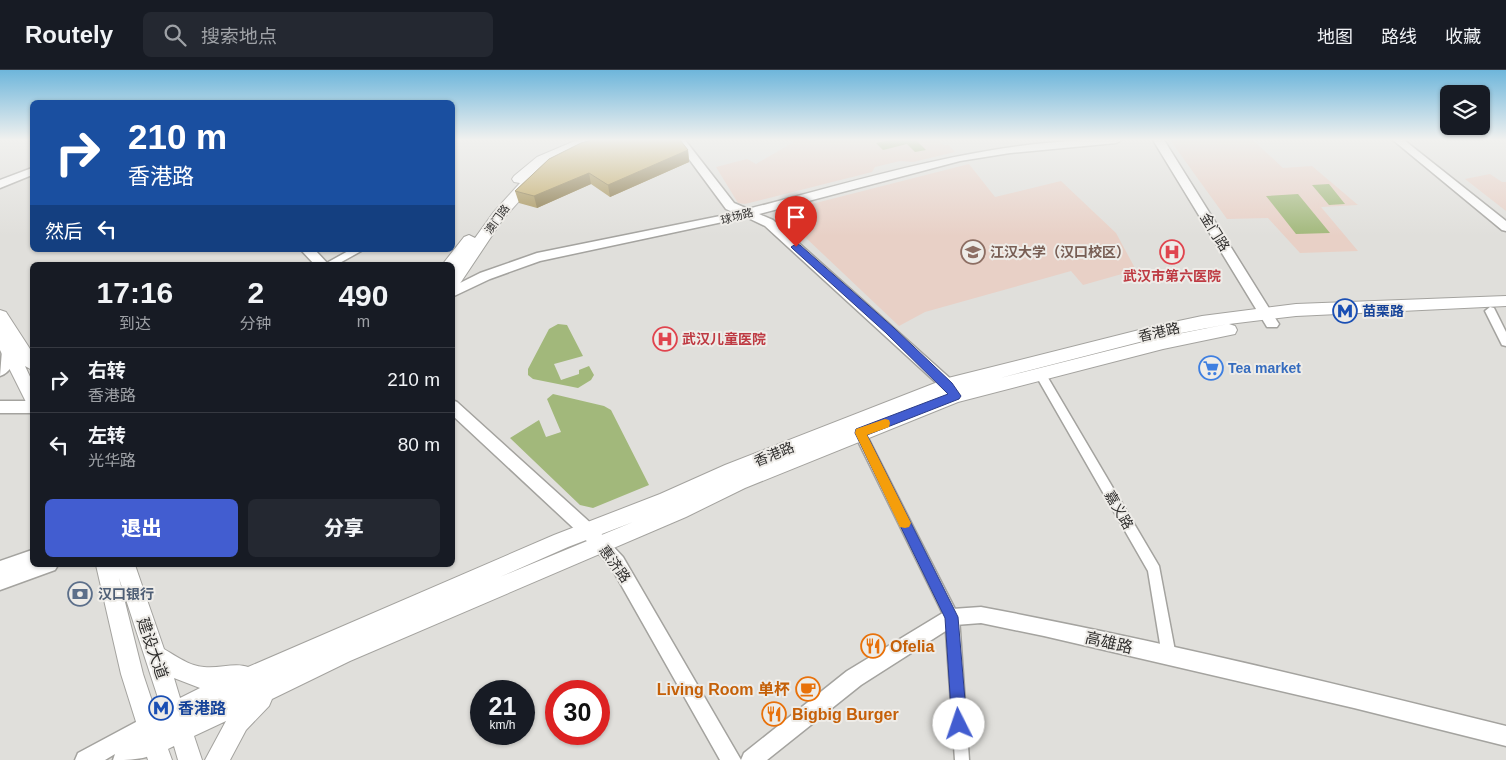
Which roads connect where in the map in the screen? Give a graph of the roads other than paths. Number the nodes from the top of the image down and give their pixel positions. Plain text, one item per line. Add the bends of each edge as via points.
1 (29, 172) edge
2 (527, 172) edge
3 (539, 172) edge
4 (704, 172) edge
5 (903, 172) edge
6 (1178, 172) edge
7 (1439, 172) edge
8 (0, 184) edge
9 (750, 213) junction
10 (1505, 225) edge
11 (309, 252) edge
12 (354, 252) edge
13 (320, 262) edge
14 (334, 262) edge
15 (452, 262) edge
16 (455, 280) edge
17 (455, 291) edge
18 (1506, 301) edge
19 (1498, 311) edge
20 (0, 316) edge
21 (1269, 319) junction
22 (0, 334) edge
23 (1506, 342) edge
24 (8, 350) junction
25 (30, 361) edge
26 (0, 370) edge
27 (1040, 374) junction
28 (951, 391) junction
29 (30, 393) edge
30 (30, 397) edge
31 (0, 398) edge
32 (0, 407) edge
33 (30, 408) edge
34 (455, 409) edge
35 (860, 433) junction
36 (594, 537) junction
37 (30, 559) edge
38 (43, 567) edge
39 (106, 567) edge
40 (127, 567) edge
41 (0, 569) edge
42 (0, 582) edge
43 (952, 617) junction
44 (154, 655) junction
45 (1169, 656) junction
46 (270, 679) junction
47 (177, 721) junction
48 (1506, 736) edge
49 (155, 743) edge
50 (85, 760) edge
51 (123, 760) edge
52 (190, 760) edge
53 (218, 760) edge
54 (731, 760) edge
55 (751, 760) edge
56 (962, 760) edge

1 - 8 street
2 - 15 main road, 澳门路 via 497,202
3 - 16 main road, 澳门路 via 498,216
4 - 9 street via 730,206
5 - 9 street, 球场路
6 - 21 street, 金门路
7 - 10 street
9 - 17 street, 球场路 via 537,257 485,276
9 - 28 street via 769,223 883,324
11 - 13 street
12 - 14 street
18 - 21 main road, 香港路 via 1296,310
19 - 21 main road, 香港路
19 - 23 street
20 - 25 main road
21 - 27 main road, 香港路
21 - 28 main road, 香港路 via 1202,322 1155,332
22 - 24 main road
24 - 26 street via 8,360
24 - 29 main road
27 - 28 main road, 香港路
27 - 45 street, 嘉义路 via 1154,570
28 - 35 main road, 香港路
28 - 36 main road, 香港路 via 855,421 732,470
30 - 31 street
32 - 33 street
34 - 36 street, 惠济路
35 - 36 main road, 香港路 via 738,482 679,511
35 - 43 street
36 - 46 main road, 香港路 via 342,654
36 - 54 street, 惠济路 via 617,562
37 - 41 street
38 - 42 street
39 - 49 main road, 建设大道 via 132,674
40 - 44 main road, 建设大道
43 - 45 street, 高雄路 via 981,615
43 - 55 street, 高雄路 via 854,678
43 - 56 street
44 - 46 main road via 191,677
44 - 47 main road, 建设大道
45 - 48 street, 高雄路
46 - 47 main road, 香港路
46 - 53 main road via 238,722
47 - 49 main road, 香港路
47 - 52 main road, 建设大道
49 - 50 street, 香港路
49 - 51 street, 香港路

